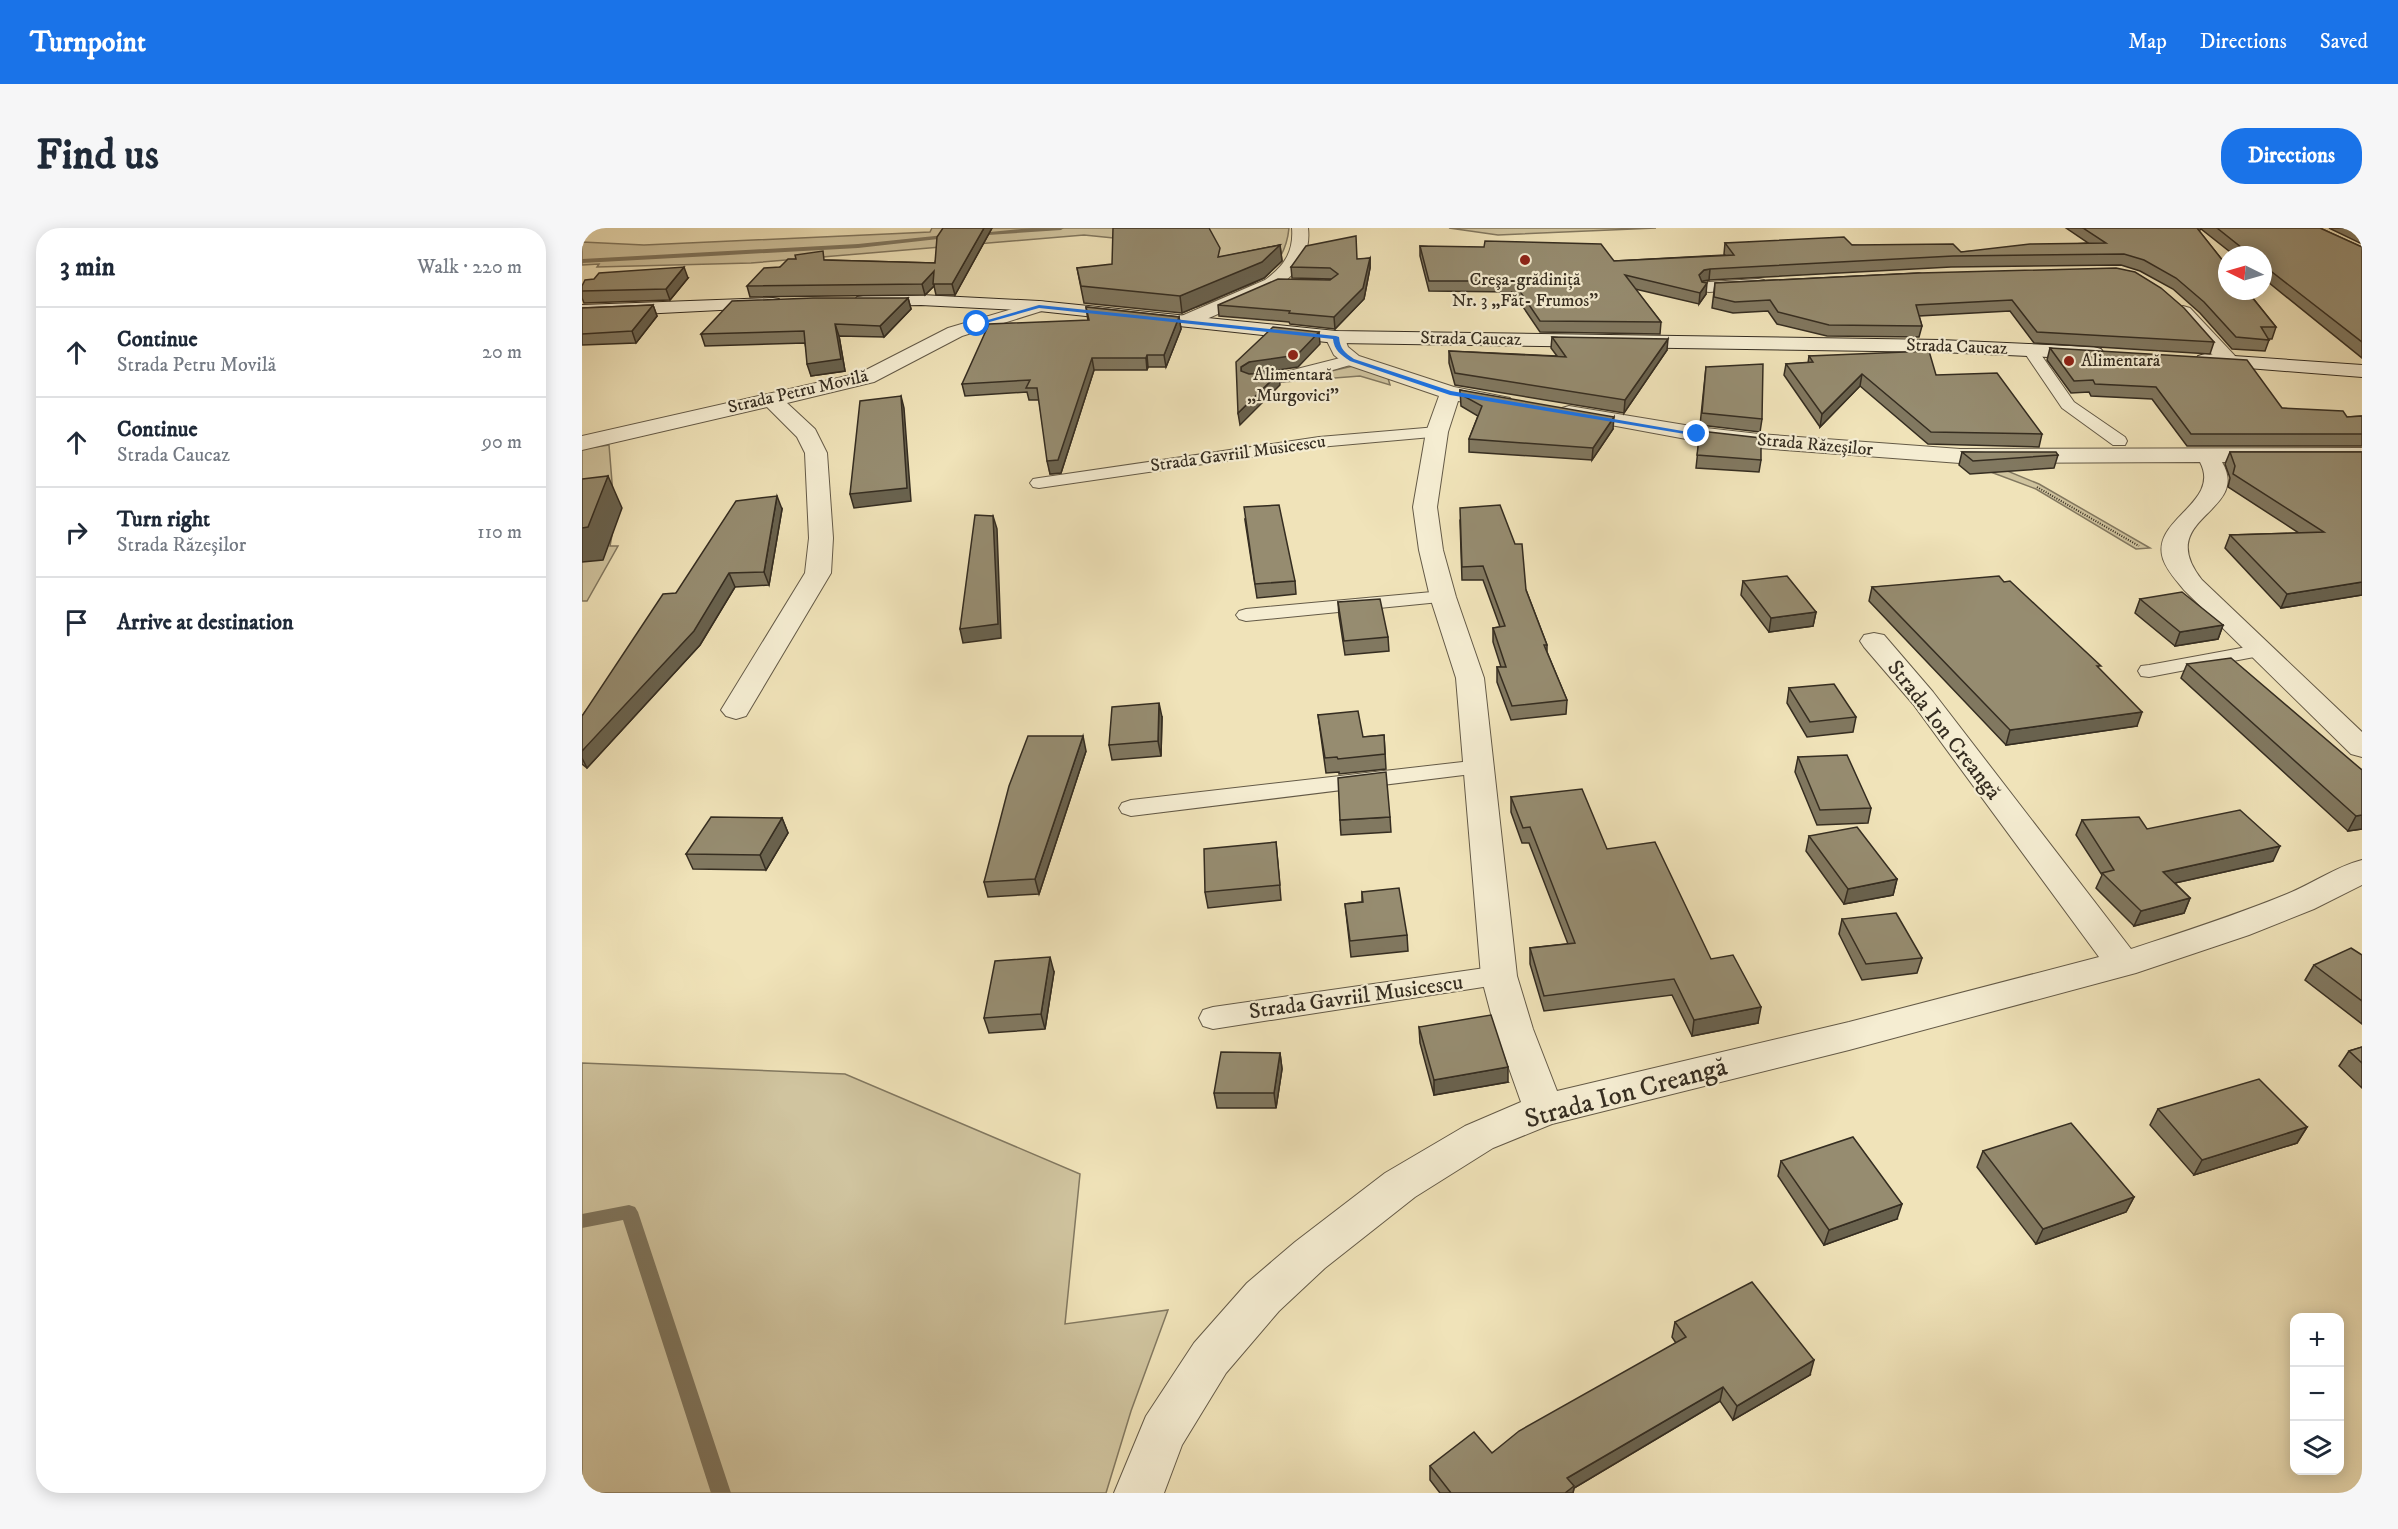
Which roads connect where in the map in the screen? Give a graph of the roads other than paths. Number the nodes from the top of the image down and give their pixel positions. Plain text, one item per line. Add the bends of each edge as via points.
1 (1300, 228) edge
2 (1777, 283) edge
3 (1271, 284) junction
4 (1295, 284) edge
5 (1709, 287) edge
6 (2172, 300) edge
7 (848, 301) edge
8 (793, 303) edge
9 (1039, 306) junction
10 (582, 311) edge
11 (1186, 321) junction
12 (1336, 337) junction
13 (2030, 349) junction
14 (2112, 354) edge
15 (2182, 358) edge
16 (1352, 360) junction
17 (2229, 361) junction
18 (2362, 371) edge
19 (1251, 381) edge
20 (1450, 393) junction
21 (771, 399) junction
22 (1525, 405) edge
23 (1546, 408) edge
24 (1437, 432) junction
25 (2119, 441) dead end
26 (582, 443) edge
27 (2362, 455) edge
28 (2208, 456) junction
29 (1039, 483) dead end
30 (1443, 597) junction
31 (1246, 615) dead end
32 (1874, 641) dead end
33 (2263, 650) junction
34 (2150, 671) dead end
35 (736, 711) dead end
36 (2362, 748) edge
37 (1480, 768) junction
38 (1131, 808) dead end
39 (2362, 871) edge
40 (2123, 964) junction
41 (1499, 976) junction
42 (1213, 1018) dead end
43 (1544, 1110) junction
44 (1139, 1493) edge

1 - 3 street via 1299,253 1290,268
2 - 5 street
3 - 4 lane
3 - 11 street
6 - 17 street
7 - 9 street, Strada Caucaz
8 - 10 street
9 - 11 street, Strada Caucaz
9 - 21 street, Strada Petru Movilă via 955,332 867,378
11 - 12 street, Strada Caucaz
12 - 13 street, Strada Caucaz
12 - 16 street via 1336,345
13 - 14 street, Strada Caucaz
13 - 25 lane via 2068,405
15 - 17 street
16 - 19 lane via 1290,376
16 - 20 street
17 - 18 street
20 - 22 street
20 - 24 street
21 - 26 street, Strada Petru Movilă
21 - 35 street via 807,434 816,453 818,573
23 - 28 street, Strada Răzeșilor via 1728,437 1960,456
24 - 29 lane, Strada Gavriil Musicescu via 1319,442
24 - 30 street via 1425,507
27 - 28 street, Strada Răzeșilor
28 - 33 street via 2216,474 2214,492 2174,542 2174,555 2193,585
30 - 31 lane
30 - 37 street via 1470,678
32 - 40 street, Strada Ion Creangă via 1923,698
33 - 34 lane
33 - 36 street
37 - 38 lane
37 - 41 street
39 - 40 street, Strada Ion Creangă via 2302,901
40 - 43 street, Strada Ion Creangă via 1850,1036
41 - 42 lane, Strada Gavriil Musicescu
41 - 43 street
43 - 44 street, Strada Ion Creangă via 1479,1137 1400,1185 1263,1297 1210,1358 1162,1432

